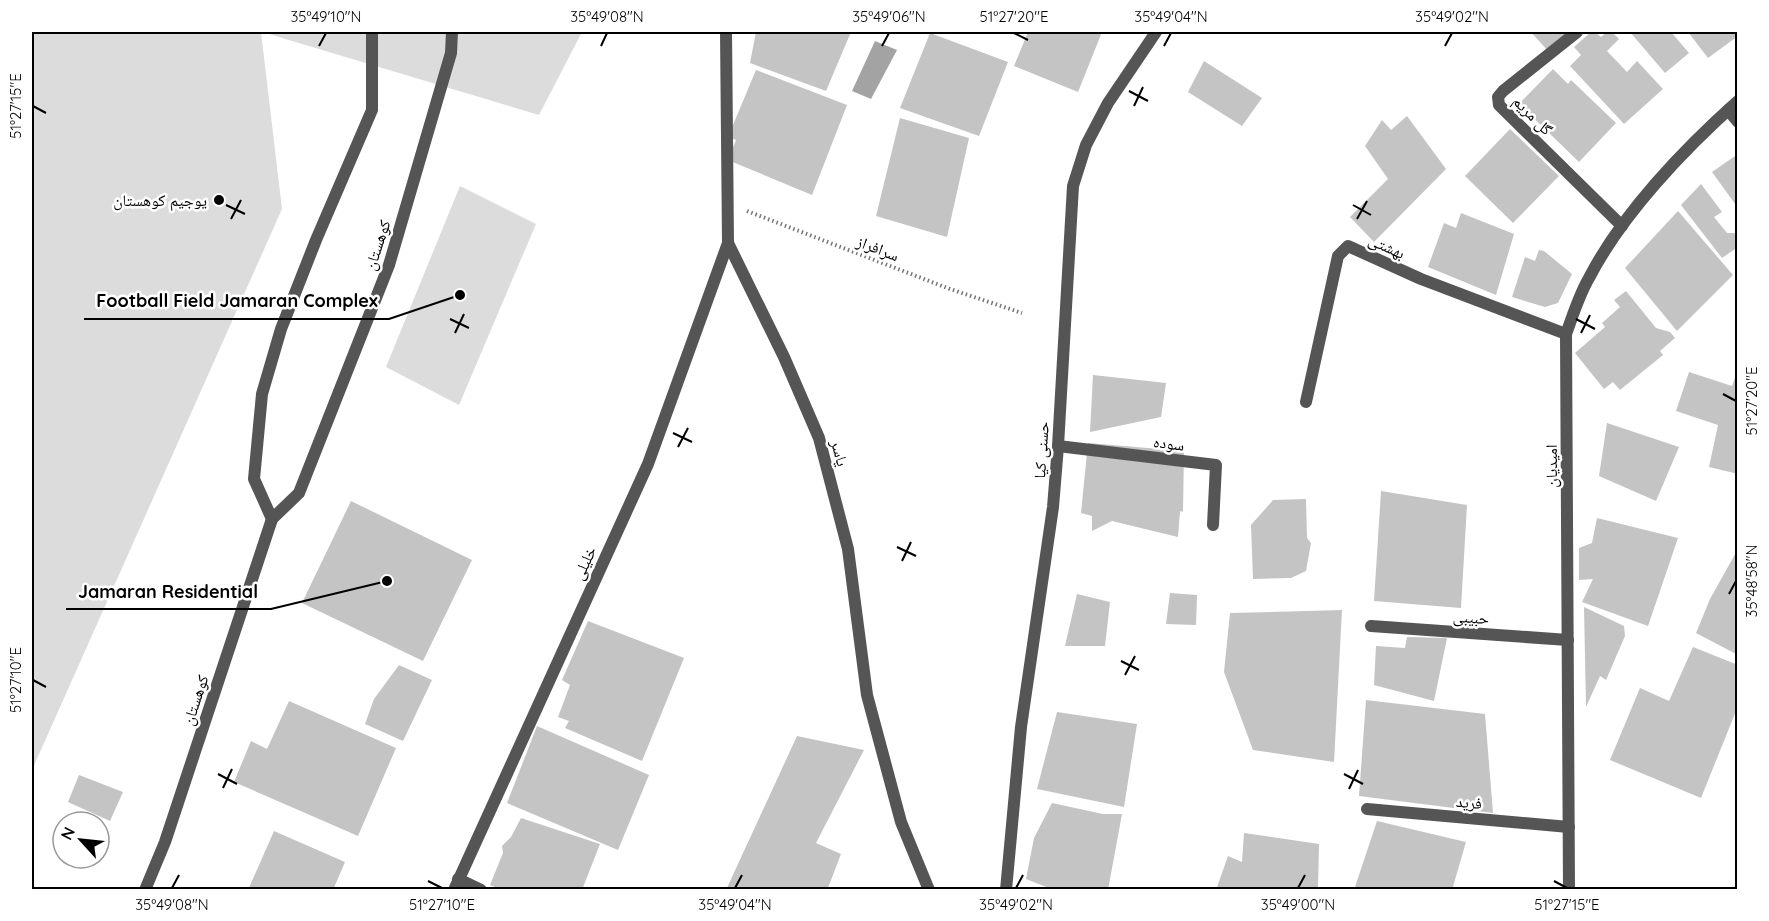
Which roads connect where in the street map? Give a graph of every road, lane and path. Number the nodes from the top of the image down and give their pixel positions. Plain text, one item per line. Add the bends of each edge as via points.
1 (372, 32) edge
2 (452, 32) edge
3 (726, 32) edge
4 (1156, 32) edge
5 (1577, 32) edge
6 (1733, 106) edge
7 (1737, 122) edge
8 (727, 203) junction
9 (1622, 226) junction
10 (728, 243) junction
11 (1022, 313) dead end
12 (1566, 334) junction
13 (1306, 402) dead end
14 (1058, 446) junction
15 (272, 519) junction
16 (1213, 525) dead end
17 (1371, 626) dead end
18 (1568, 640) junction
19 (1367, 809) dead end
20 (1569, 827) junction
21 (456, 884) edge
22 (146, 890) edge
23 (481, 890) edge
24 (929, 890) edge
25 (1006, 890) edge
26 (1569, 890) edge

1 - 15 street via 372,110 281,329 262,394 254,479
2 - 15 street, کوهستان via 451,53 389,265 299,493
3 - 8 street, یاسر
4 - 14 street, حسنی کیا via 1108,103 1086,145 1073,186
5 - 9 street, گل مریم via 1503,91 1498,97 1499,105
6 - 7 street
6 - 9 street, امیدیان via 1649,190
8 - 10 street, یاسر
8 - 11 path, سرافراز
9 - 12 street, امیدیان via 1588,278
10 - 21 street, خلیلی via 648,464
10 - 24 street, یاسر via 819,438 848,549 867,695 901,822
12 - 13 street, بهشتی via 1421,279 1348,246 1338,256
12 - 18 street, امیدیان
14 - 16 street, سوده via 1216,465
14 - 25 street, حسنی کیا via 1053,507 1020,727
15 - 22 street, کوهستان
17 - 18 street, حبیبی
18 - 20 street, امیدیان
19 - 20 street, فرید
20 - 26 street, امیدیان
21 - 23 street

